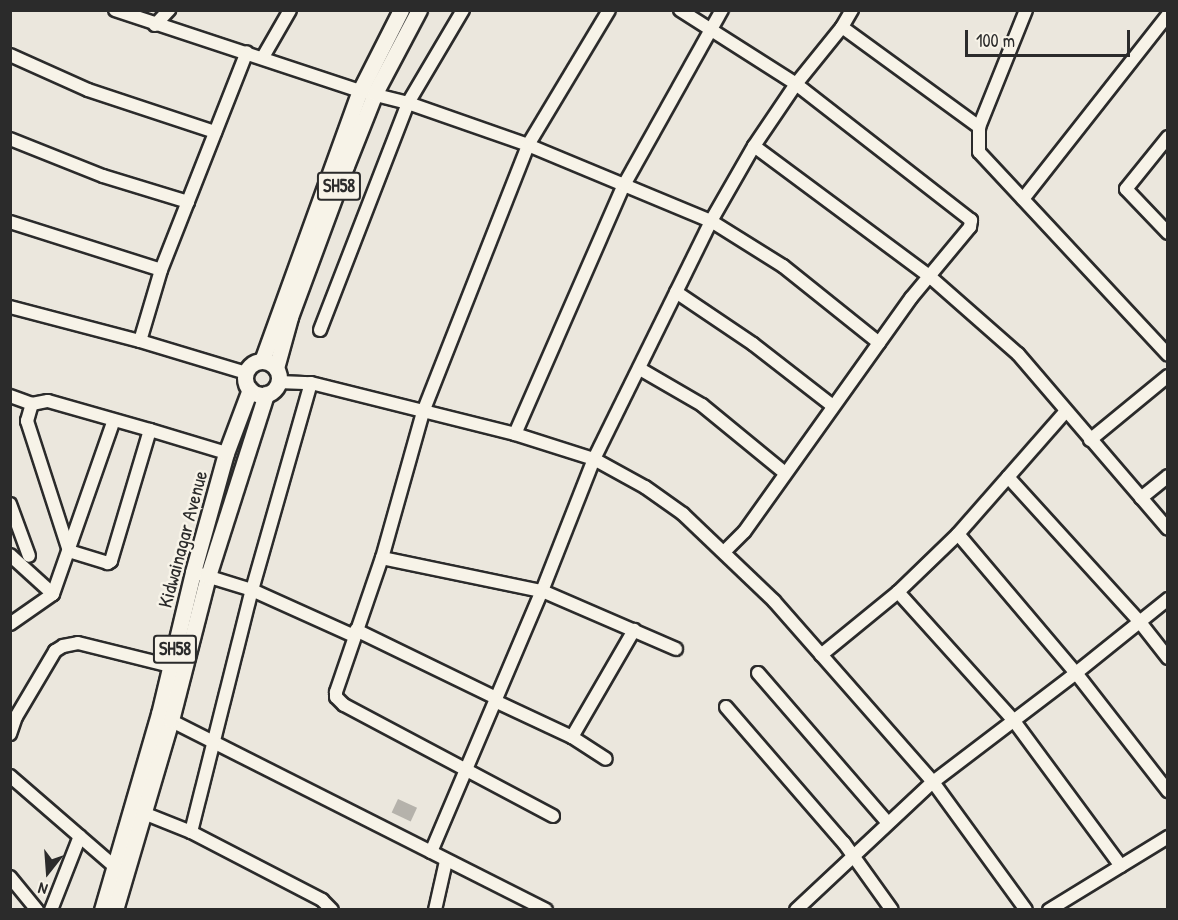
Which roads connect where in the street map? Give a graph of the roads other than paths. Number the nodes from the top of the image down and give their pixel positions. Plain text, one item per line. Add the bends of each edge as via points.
1 (115, 10) edge
2 (169, 10) edge
3 (290, 10) edge
4 (401, 10) edge
5 (419, 10) edge
6 (463, 10) edge
7 (609, 10) edge
8 (680, 10) edge
9 (722, 10) edge
10 (852, 10) edge
11 (1026, 10) edge
12 (1167, 15) edge
13 (155, 25) junction
14 (842, 27) junction
15 (711, 30) junction
16 (247, 52) junction
17 (10, 55) edge
18 (263, 57) junction
19 (796, 84) junction
20 (368, 92) junction
21 (408, 103) junction
22 (979, 127) junction
23 (215, 132) junction
24 (1167, 137) edge
25 (10, 139) edge
26 (528, 145) junction
27 (754, 146) junction
28 (624, 185) junction
29 (1023, 199) junction
30 (188, 202) junction
31 (711, 221) junction
32 (10, 222) edge
33 (1167, 233) edge
34 (161, 270) junction
35 (928, 275) junction
36 (676, 292) junction
37 (10, 307) edge
38 (320, 330) dead end
39 (140, 341) junction
40 (879, 343) junction
41 (1167, 355) edge
42 (640, 369) junction
43 (272, 370) junction
44 (246, 373) junction
45 (1167, 376) edge
46 (311, 383) junction
47 (250, 389) junction
48 (266, 394) junction
49 (10, 396) edge
50 (32, 404) junction
51 (833, 406) junction
52 (1065, 411) junction
53 (423, 412) junction
54 (114, 420) junction
55 (150, 430) junction
56 (515, 434) junction
57 (1090, 440) junction
58 (226, 453) junction
59 (594, 459) junction
60 (785, 473) junction
61 (1167, 476) edge
62 (1008, 477) junction
63 (1141, 498) junction
64 (10, 504) edge
65 (1167, 530) edge
66 (958, 534) junction
67 (69, 551) junction
68 (724, 552) junction
69 (10, 555) edge
70 (29, 556) dead end
71 (382, 558) junction
72 (201, 574) junction
73 (252, 590) junction
74 (542, 591) junction
75 (898, 592) junction
76 (53, 594) junction
77 (1167, 599) edge
78 (1139, 621) junction
79 (10, 624) edge
80 (634, 630) junction
81 (355, 633) junction
82 (676, 649) dead end
83 (821, 655) junction
84 (1167, 658) edge
85 (171, 666) junction
86 (758, 673) dead end
87 (1076, 674) junction
88 (495, 700) junction
89 (726, 707) dead end
90 (165, 717) junction
91 (1014, 721) junction
92 (10, 734) edge
93 (572, 737) junction
94 (216, 743) junction
95 (606, 759) dead end
96 (465, 769) junction
97 (10, 776) edge
98 (933, 782) junction
99 (1167, 791) edge
100 (138, 811) junction
101 (553, 816) dead end
102 (888, 823) junction
103 (191, 832) junction
104 (80, 836) junction
105 (1167, 837) edge
106 (431, 852) junction
107 (853, 856) junction
108 (446, 861) junction
109 (1120, 866) junction
110 (115, 867) junction
111 (10, 878) edge
112 (112, 907) edge
113 (37, 909) edge
114 (51, 909) edge
115 (332, 909) edge
116 (435, 909) edge
117 (546, 909) edge
118 (796, 909) edge
119 (892, 909) edge
120 (1026, 909) edge
121 (1049, 909) edge

1 - 13 street
2 - 13 street
3 - 18 street
4 - 20 main road, SH58
5 - 20 main road, SH58
6 - 21 street
7 - 26 street
8 - 15 street
9 - 15 street
10 - 14 street
11 - 22 street
12 - 29 street
13 - 16 street
14 - 19 street
14 - 22 street
15 - 19 street
15 - 28 street
16 - 18 street
16 - 23 street
17 - 23 street via 88,90
18 - 20 street
19 - 27 street
19 - 35 street via 970,220 970,226
20 - 21 street
20 - 43 main road, SH58
21 - 26 street
21 - 38 street
22 - 29 street via 979,152
23 - 30 street
24 - 33 street via 1126,189
25 - 30 street via 103,176
26 - 28 street
26 - 53 street
27 - 31 street
27 - 35 street
28 - 31 street
28 - 56 street
29 - 41 street
30 - 34 street
31 - 36 street
31 - 40 street via 783,266
32 - 34 street
34 - 39 street
35 - 40 street
35 - 52 street via 1018,354
36 - 42 street
36 - 51 street via 753,344
37 - 39 street
39 - 44 street
40 - 51 street
42 - 59 street
42 - 60 street via 702,405
43 - 44 main road via 253,363
43 - 46 street
43 - 48 main road, SH58 via 274,389
44 - 47 main road
45 - 57 street
46 - 53 street
46 - 73 street
47 - 48 main road
47 - 58 main road, Kidwainagar Avenue / SH58
48 - 72 main road, Kidwainagar Avenue / SH58
49 - 50 street
50 - 54 street via 48,401
50 - 67 street via 27,420
51 - 60 street
52 - 57 street
52 - 62 street
53 - 56 street
53 - 71 street
54 - 55 street
54 - 67 street
55 - 58 street
55 - 67 street via 115,557 108,563
56 - 59 street
57 - 63 street
58 - 72 main road, Kidwainagar Avenue / SH58
59 - 68 street via 645,487
59 - 74 street
60 - 68 street via 744,532
61 - 63 street
62 - 66 street
62 - 78 street
63 - 65 street
64 - 70 street
66 - 75 street
66 - 87 street
67 - 76 street
68 - 83 street
69 - 76 street
71 - 74 street
71 - 81 street
72 - 73 street
72 - 85 main road, Kidwainagar Avenue / SH58
72 - 90 main road, Kidwainagar Avenue / SH58
73 - 81 street
73 - 94 street
74 - 80 street
74 - 88 street
75 - 83 street
75 - 91 street
76 - 79 street
77 - 78 street
78 - 84 street
78 - 87 street
80 - 82 street
80 - 93 street
81 - 88 street
81 - 96 street via 336,697 344,705
83 - 98 street
85 - 90 main road, Kidwainagar Avenue / SH58
85 - 92 street via 78,643 63,646 55,651
86 - 102 street
87 - 91 street
87 - 99 street
88 - 93 street
88 - 96 street
89 - 107 street
90 - 94 street
90 - 100 main road, Kidwainagar Avenue / SH58
91 - 98 street
91 - 109 street
93 - 95 street
94 - 103 street
94 - 106 street
96 - 101 street
96 - 106 street
97 - 104 street
98 - 102 street
98 - 120 street
100 - 103 street
100 - 110 main road, Kidwainagar Avenue / SH58
100 - 112 main road, Kidwainagar Avenue / SH58
102 - 107 street
103 - 115 street via 322,900
104 - 110 street
104 - 114 street
105 - 109 street
106 - 108 street
107 - 118 street
107 - 119 street
108 - 116 street
108 - 117 street
109 - 121 street
110 - 112 main road, Kidwainagar Avenue / SH58
111 - 113 street

